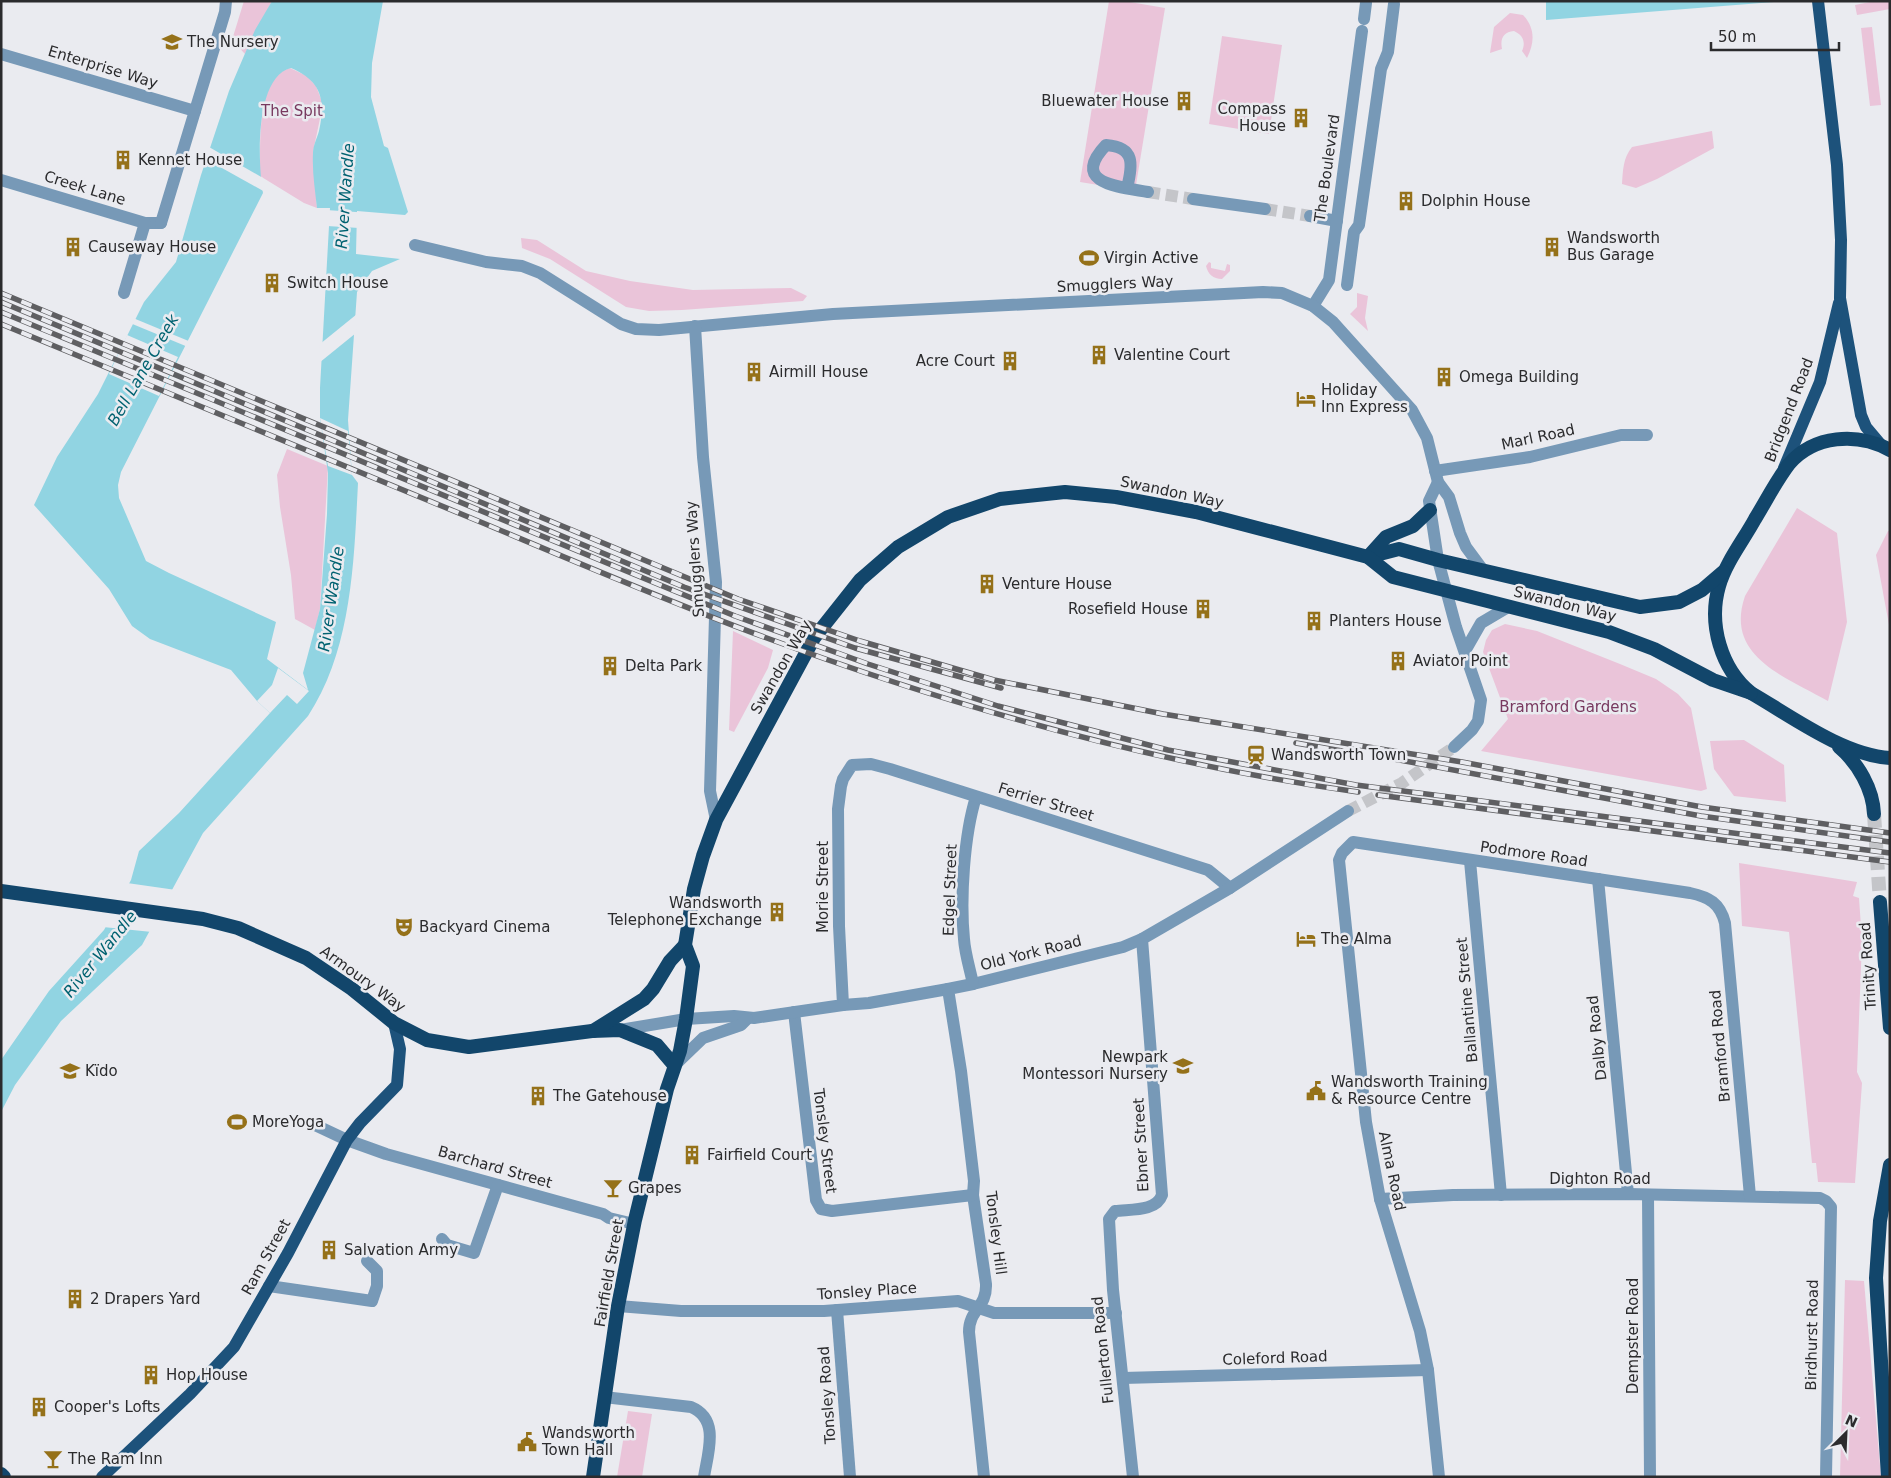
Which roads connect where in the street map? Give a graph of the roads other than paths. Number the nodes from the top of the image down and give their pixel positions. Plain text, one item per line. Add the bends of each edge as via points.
1 (226, 1) edge
2 (1818, 1) edge
3 (1366, 3) dead end
4 (1394, 4) dead end
5 (1, 54) edge
6 (195, 111) junction
7 (1, 180) edge
8 (1127, 188) dead end
9 (1148, 192) tunnel mouth
10 (1193, 198) tunnel mouth
11 (1265, 209) tunnel mouth
12 (1310, 216) tunnel mouth
13 (1337, 221) junction
14 (145, 223) junction
15 (415, 245) dead end
16 (1347, 286) dead end
17 (124, 293) dead end
18 (1840, 298) junction
19 (1313, 306) junction
20 (695, 326) junction
21 (1647, 434) dead end
22 (1886, 448) edge
23 (1782, 475) junction
24 (1437, 476) junction
25 (1430, 510) junction
26 (1368, 557) junction
27 (1438, 560) junction
28 (1728, 565) junction
29 (1483, 570) junction
30 (1446, 590) junction
31 (1508, 607) junction
32 (1465, 651) junction
33 (1751, 693) junction
34 (1823, 734) junction
35 (1457, 744) tunnel mouth
36 (1890, 758) edge
37 (848, 770) joint
38 (976, 797) junction
39 (1348, 811) tunnel mouth
40 (1874, 814) tunnel mouth
41 (716, 820) junction
42 (1353, 842) joint
43 (1470, 861) junction
44 (1598, 879) junction
45 (1230, 888) junction
46 (1, 890) edge
47 (1710, 899) joint
48 (1880, 902) tunnel mouth
49 (1142, 940) junction
50 (684, 945) junction
51 (973, 984) junction
52 (948, 989) junction
53 (844, 1005) junction
54 (794, 1012) junction
55 (686, 1019) junction
56 (747, 1019) junction
57 (394, 1023) junction
58 (1890, 1028) edge
59 (620, 1030) junction
60 (592, 1031) junction
61 (674, 1065) junction
62 (313, 1124) dead end
63 (347, 1140) junction
64 (1890, 1165) edge
65 (498, 1186) junction
66 (1628, 1194) junction
67 (973, 1195) junction
68 (1501, 1195) junction
69 (1648, 1195) junction
70 (1750, 1196) junction
71 (1820, 1198) joint
72 (1380, 1199) junction
73 (1109, 1219) joint
74 (634, 1224) junction
75 (442, 1239) dead end
76 (367, 1262) dead end
77 (269, 1286) junction
78 (618, 1306) junction
79 (977, 1309) junction
80 (837, 1310) junction
81 (1116, 1313) junction
82 (1428, 1370) junction
83 (1123, 1378) junction
84 (604, 1397) junction
85 (102, 1477) edge
86 (593, 1477) edge
87 (704, 1477) edge
88 (850, 1477) edge
89 (984, 1477) edge
90 (1133, 1477) edge
91 (1439, 1477) edge
92 (1650, 1477) edge
93 (1826, 1477) edge
94 (1888, 1477) edge

1 - 6 street
2 - 18 main road, Bridgend Road via 1837,165
3 - 13 street, The Boulevard
4 - 16 street
5 - 6 street, Enterprise Way
6 - 14 street, Creek Lane via 161,223
7 - 14 street, Creek Lane
8 - 9 street
10 - 11 street
12 - 13 street
13 - 19 street, The Boulevard via 1329,280
14 - 17 street
15 - 20 street, Smugglers Way via 486,262 522,266 548,277 621,324 636,329
18 - 22 main road, Bridgend Road via 1861,415 1866,427
18 - 23 main road, Bridgend Road via 1820,382
19 - 20 street, Smugglers Way via 1282,293 1263,292 849,314
19 - 24 street, Smugglers Way via 1333,322 1412,410 1427,438
20 - 41 street, Smugglers Way via 703,457 716,582 710,750 710,791
21 - 24 street, Marl Road via 1621,435
22 - 23 highway via 1850,438 1822,442 1799,454
23 - 28 highway
24 - 25 street via 1429,501
24 - 29 street, Smugglers Way via 1450,498 1466,547
25 - 26 highway via 1413,526 1386,537
25 - 27 street
26 - 27 highway, Swandon Way via 1399,549
26 - 30 highway, Swandon Way via 1393,577
26 - 41 highway, Swandon Way via 1196,512 1116,497 1065,492 1031,495 1000,499 955,514 898,547 860,580 835,611 814,638
27 - 29 highway, Swandon Way
27 - 30 street
28 - 29 highway, Swandon Way via 1702,590 1679,602 1655,607 1622,604
28 - 33 highway via 1717,597 1718,637 1733,675
30 - 31 highway, Swandon Way
30 - 32 street
31 - 32 street via 1481,623
31 - 33 highway, Swandon Way via 1610,632 1654,649 1713,680
32 - 35 street via 1479,690 1481,708 1472,730
33 - 34 highway
34 - 36 highway via 1856,751
34 - 40 highway via 1846,752 1854,763 1873,800
37 - 38 street, Ferrier Street via 859,763 871,764
37 - 53 street, Morie Street via 841,786 838,809 839,926
38 - 45 street, Ferrier Street via 1208,870
38 - 51 street, Edgel Street via 966,855 964,921 964,939
39 - 45 street, Old York Road
41 - 50 highway, Swandon Way via 694,889
42 - 43 street, Podmore Road
42 - 72 street, Alma Road via 1342,853 1339,868 1366,1122
43 - 44 street, Podmore Road
43 - 68 street, Ballantine Street
44 - 47 street, Podmore Road
44 - 66 street, Dalby Road
45 - 49 street, Old York Road
46 - 57 highway, Armoury Way via 203,919 238,928 306,958 332,974
47 - 70 street, Bramford Road via 1720,909 1725,922
48 - 58 highway, Trinity Road
49 - 51 street, Old York Road
49 - 73 street, Ebner Street via 1162,1195 1154,1206 1115,1211
50 - 55 highway via 693,966
50 - 60 highway, Swandon Way via 644,999
51 - 52 street, Old York Road
52 - 53 street, Old York Road
52 - 67 street, Tonsley Hill via 962,1071
53 - 54 street, Old York Road
54 - 56 street, Old York Road
54 - 67 street, Tonsley Street via 816,1200 821,1209 832,1211
55 - 56 street, Old York Road via 734,1016
55 - 59 street, Armoury Way
55 - 61 highway, Fairfield Street
56 - 61 street via 741,1025 703,1038
57 - 60 highway, Armoury Way via 427,1040 469,1047
57 - 63 main road, Ram Street via 400,1049 397,1085
59 - 60 highway, Armoury Way
59 - 61 highway, Armoury Way via 657,1045
61 - 74 highway, Fairfield Street
62 - 63 street, Barchard Street
63 - 65 street, Barchard Street
63 - 77 main road, Ram Street
64 - 94 highway via 1880,1221 1876,1278
65 - 74 street, Barchard Street
65 - 75 street via 474,1253 446,1245
66 - 68 street, Dighton Road
66 - 69 street, Dighton Road
67 - 79 street, Tonsley Hill via 987,1294
68 - 72 street, Dighton Road
69 - 70 street, Dighton Road
69 - 92 street, Dempster Road
70 - 71 street, Dighton Road
71 - 93 street, Birdhurst Road via 1831,1208
72 - 82 street, Alma Road via 1418,1320
73 - 81 street, Fullerton Road
74 - 78 highway, Fairfield Street
76 - 77 street via 377,1271 372,1301
77 - 85 main road, Ram Street via 234,1347 190,1394
78 - 80 street, Tonsley Place via 681,1311
78 - 84 highway, Fairfield Street
79 - 80 street, Tonsley Place via 958,1301
79 - 81 street, Tonsley Place via 999,1314
79 - 89 street, Tonsley Hill via 971,1318 969,1332
80 - 88 street, Tonsley Road
81 - 83 street, Fullerton Road
82 - 83 street, Coleford Road
82 - 91 street, Alma Road
83 - 90 street, Fullerton Road
84 - 86 highway, Fairfield Street
84 - 87 street via 691,1407 703,1414 710,1428

